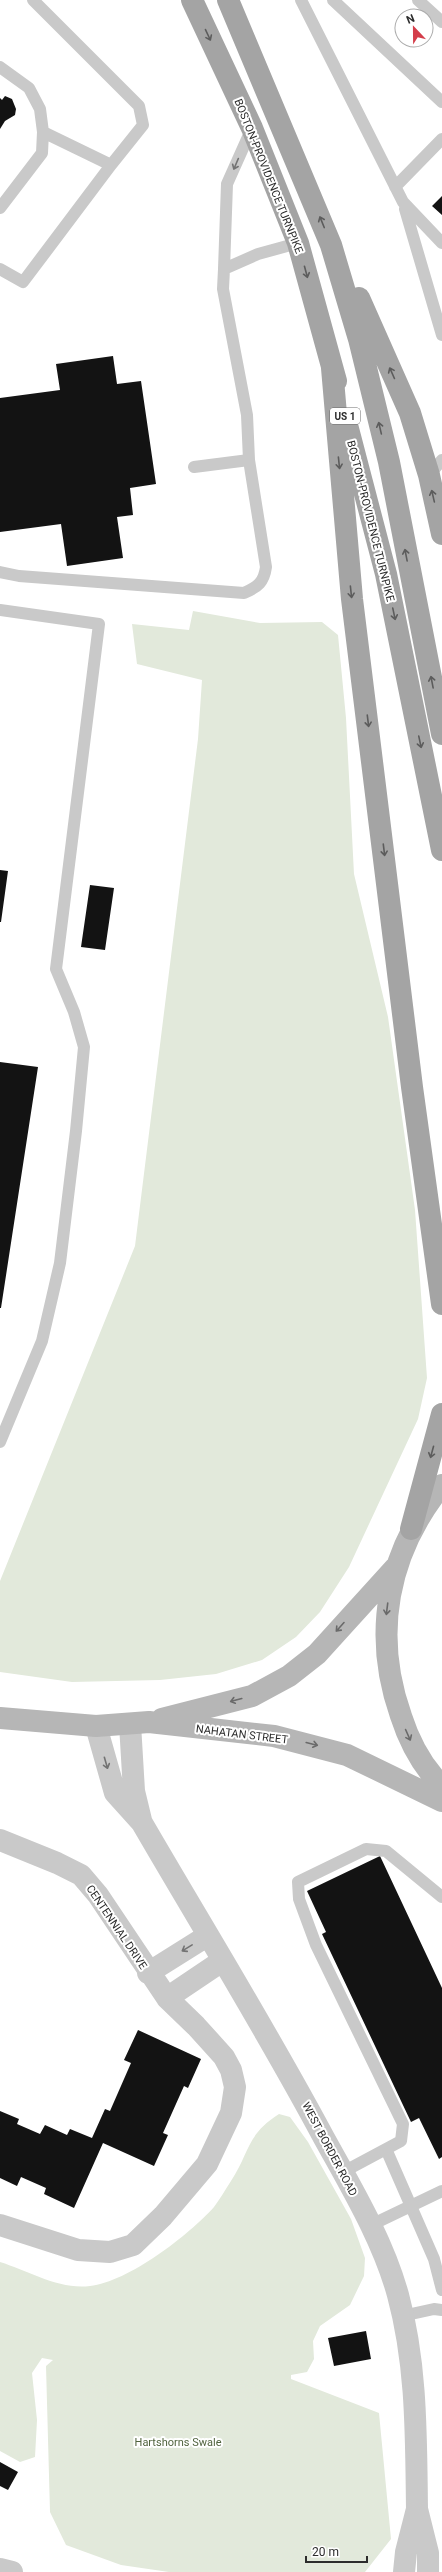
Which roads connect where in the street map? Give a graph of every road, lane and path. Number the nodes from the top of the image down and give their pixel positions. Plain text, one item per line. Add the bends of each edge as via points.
1 (33, 0) edge
2 (192, 0) edge
3 (301, 0) edge
4 (333, 0) edge
5 (418, 0) edge
6 (230, 2) edge
7 (442, 22) edge
8 (0, 67) edge
9 (442, 102) edge
10 (252, 128) junction
11 (43, 132) junction
12 (442, 139) edge
13 (112, 165) junction
14 (395, 187) junction
15 (403, 202) junction
16 (0, 208) edge
17 (298, 243) junction
18 (442, 243) edge
19 (331, 245) junction
20 (0, 269) edge
21 (224, 269) junction
22 (442, 335) edge
23 (332, 368) junction
24 (249, 460) junction
25 (194, 467) dead end
26 (435, 467) edge
27 (442, 534) edge
28 (0, 572) edge
29 (0, 610) edge
30 (442, 734) edge
31 (442, 850) edge
32 (442, 1304) edge
33 (442, 1414) edge
34 (0, 1442) edge
35 (442, 1485) edge
36 (411, 1529) junction
37 (396, 1568) junction
38 (0, 1718) edge
39 (140, 1723) junction
40 (96, 1726) junction
41 (442, 1786) edge
42 (442, 1801) edge
43 (142, 1824) junction
44 (0, 1840) edge
45 (442, 1898) edge
46 (207, 1936) junction
47 (222, 1961) junction
48 (148, 1973) junction
49 (167, 1998) junction
50 (386, 2149) junction
51 (343, 2172) junction
52 (442, 2191) edge
53 (411, 2206) junction
54 (0, 2225) edge
55 (369, 2226) junction
56 (438, 2257) edge
57 (442, 2290) edge
58 (442, 2310) edge
59 (402, 2316) junction
60 (417, 2509) junction
61 (0, 2569) edge
62 (12, 2572) edge
63 (404, 2572) edge
64 (428, 2572) edge

1 - 13 lane via 139,106 143,125
2 -> 10 main road, BOSTON-PROVIDENCE TURNPIKE / US 1
3 - 14 lane
4 - 9 lane
5 - 7 lane
19 -> 6 main road, US 1
8 - 11 lane via 29,88 40,109
10 - 17 main road, BOSTON-PROVIDENCE TURNPIKE / US 1
10 -> 21 lane via 228,184
11 - 13 lane
11 - 16 lane via 42,153
12 - 14 lane
13 - 20 lane via 24,282
14 - 15 lane
15 - 18 lane
15 - 22 lane
17 - 21 lane via 258,254
17 -> 23 main road, BOSTON-PROVIDENCE TURNPIKE / US 1
26 -> 19 main road via 357,292
30 -> 19 main road, US 1 via 389,462 359,339
21 - 24 lane via 223,289 247,415
23 -> 31 main road, BOSTON-PROVIDENCE TURNPIKE / US 1 via 386,574
23 -> 32 main road via 352,599 412,1087
24 - 25 lane
24 - 28 lane via 266,567 264,579 256,588 244,593 20,576
27 -> 26 main road
29 - 34 lane via 99,624 56,969 74,1012 84,1047 76,1131 60,1263 42,1341
33 -> 36 main road
35 - 36 main road
36 - 37 main road
37 -> 39 main road, NAHATAN STREET via 316,1654 289,1676 252,1696
37 -> 41 main road via 387,1609 386,1654 391,1688 413,1746
38 - 40 main road, NAHATAN STREET
39 - 40 main road, NAHATAN STREET
39 -> 42 main road, NAHATAN STREET via 274,1736 315,1745 354,1758
39 - 43 street via 134,1791
40 -> 43 street via 115,1793
43 - 46 street, WEST BORDER ROAD
44 - 48 street, CENTENNIAL DRIVE via 81,1875 98,1895
45 - 50 lane via 386,1850 366,1849 298,1882 299,1899 316,1945 403,2124 401,2142
46 - 47 street, WEST BORDER ROAD
46 -> 48 street, CENTENNIAL DRIVE
47 - 49 street
47 - 51 street, WEST BORDER ROAD via 301,2094
48 - 49 street, CENTENNIAL DRIVE
49 - 54 street, CENTENNIAL DRIVE via 196,2026 231,2070 235,2087 231,2113 206,2164 163,2216 133,2245 110,2252 78,2250
50 - 51 lane
50 - 53 lane
51 - 55 street, WEST BORDER ROAD
52 - 53 lane
53 - 55 lane
53 - 56 lane
55 - 59 street, WEST BORDER ROAD via 397,2293
56 - 57 lane
58 - 59 lane
59 - 60 street, WEST BORDER ROAD via 410,2348 416,2413
60 - 63 street, WEST BORDER ROAD via 406,2552
60 - 64 street, WEST BORDER ROAD via 428,2554
61 - 62 street

